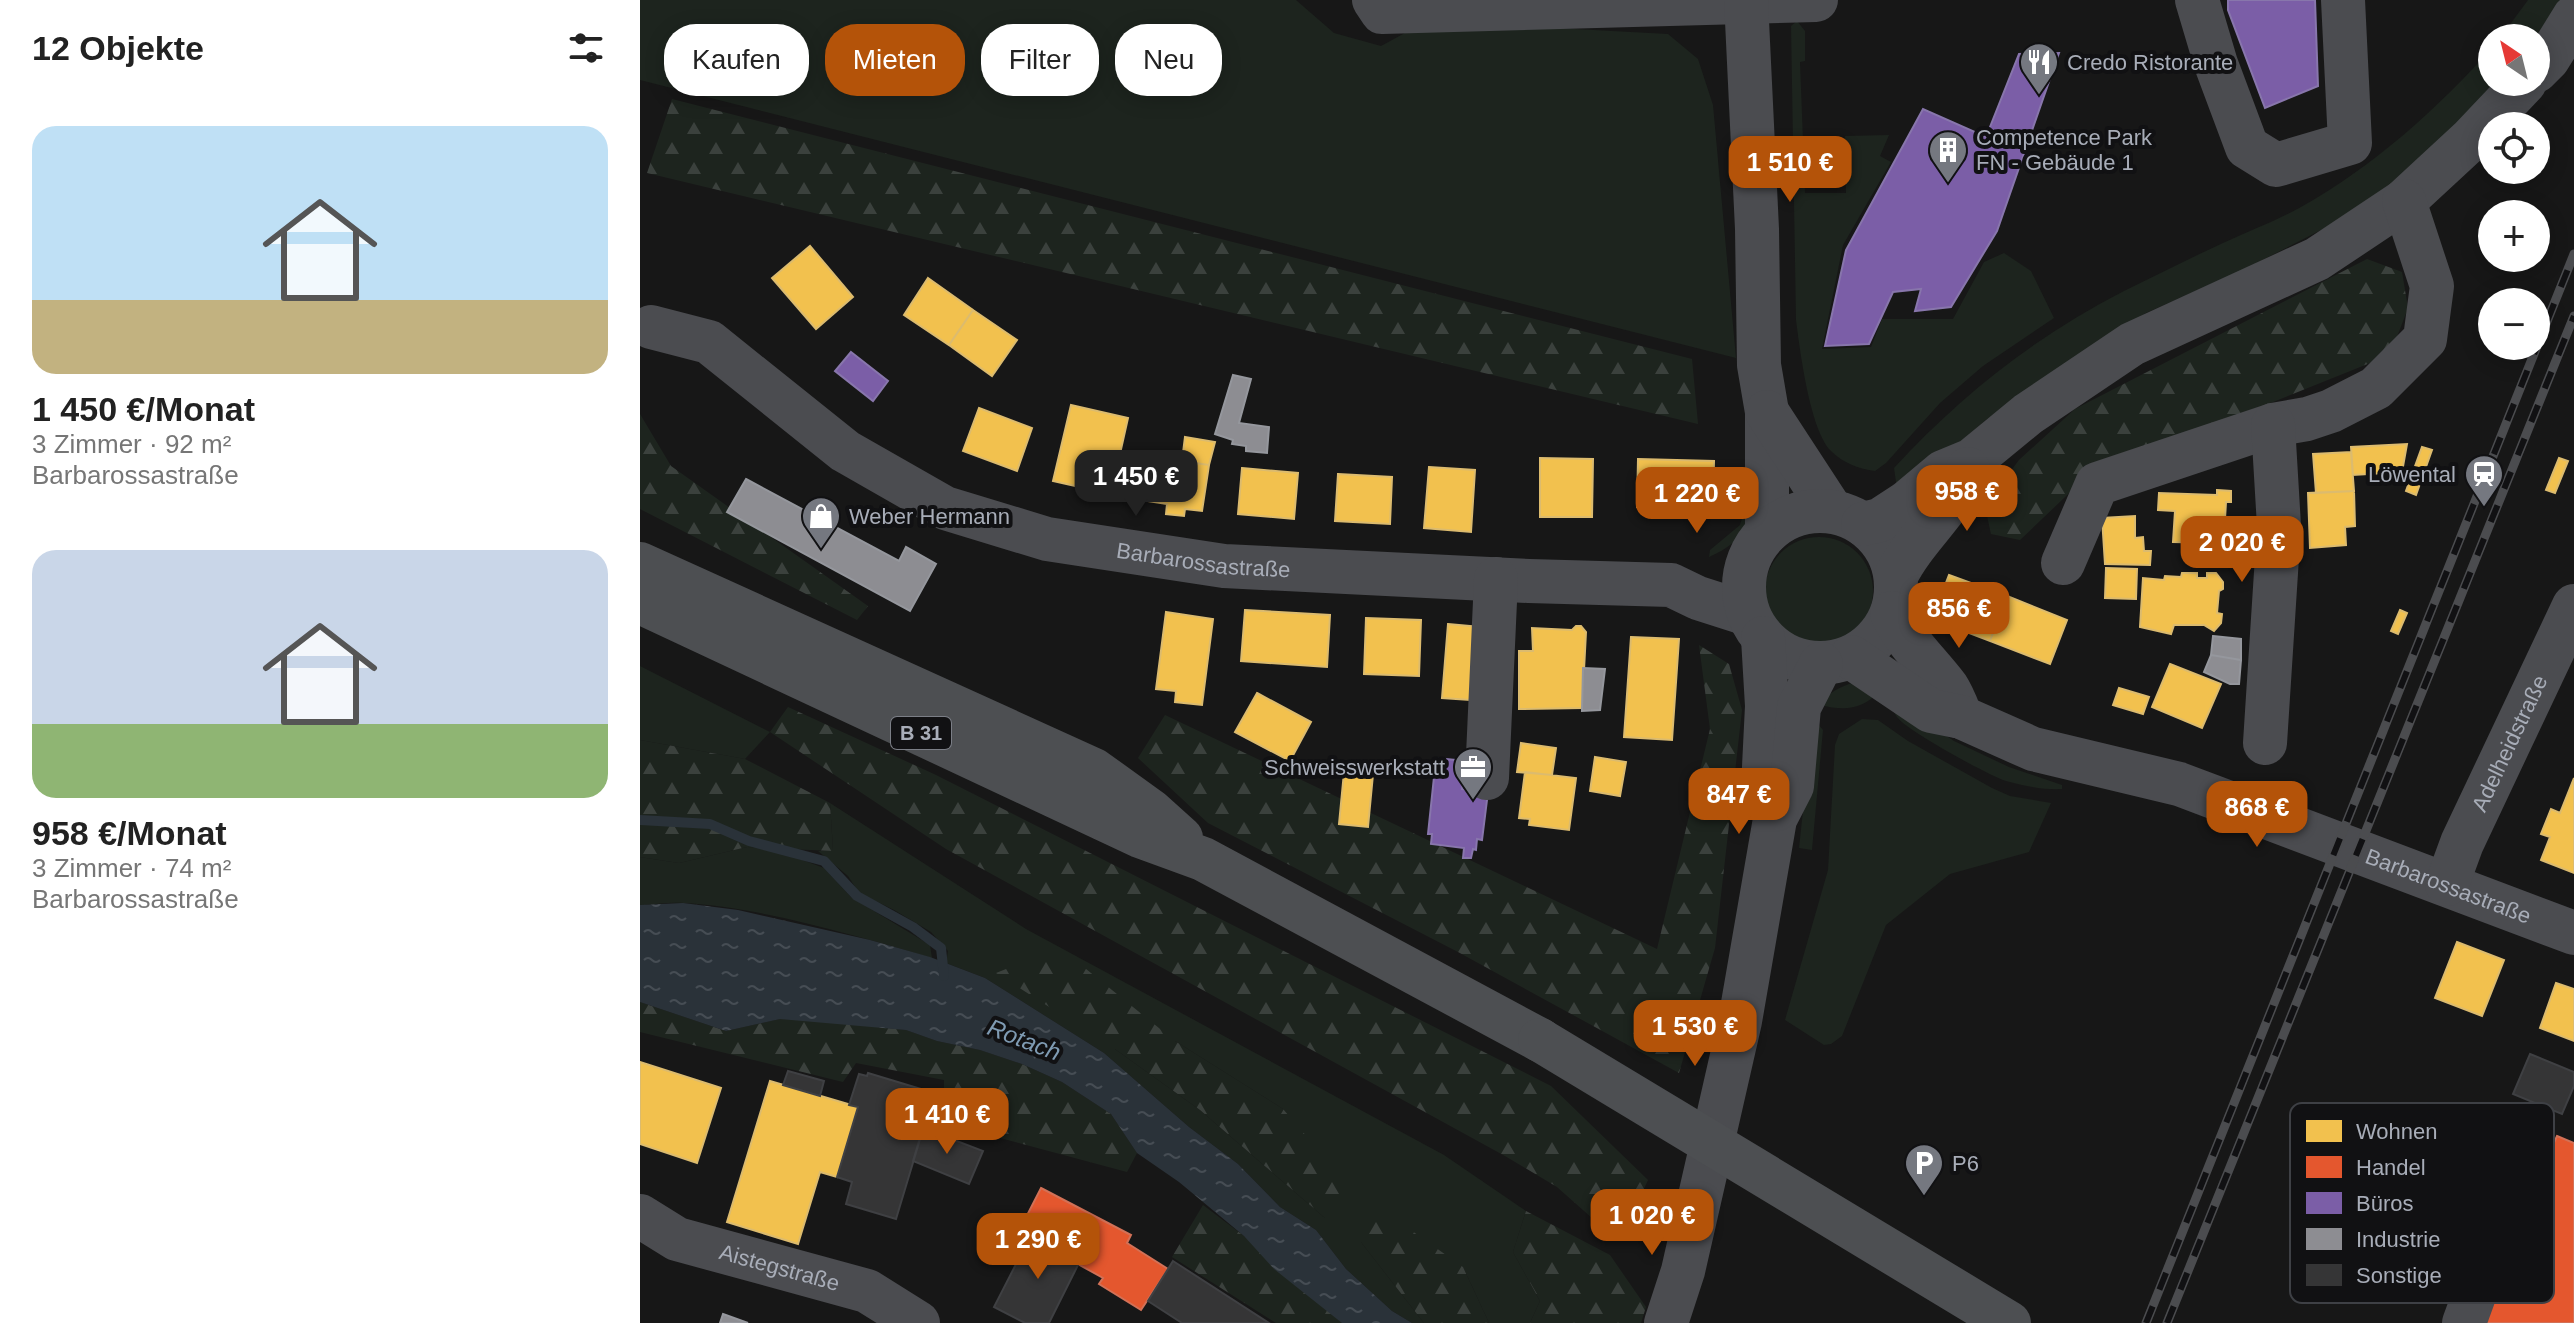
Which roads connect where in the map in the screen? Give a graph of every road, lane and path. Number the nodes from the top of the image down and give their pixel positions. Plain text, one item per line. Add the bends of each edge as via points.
1 (1374, 0) edge
2 (1816, 0) edge
3 (2197, 0) edge
4 (2343, 0) edge
5 (1746, 2) edge
6 (2574, 17) edge
7 (2550, 56) edge
8 (2512, 96) edge
9 (2404, 201) junction
10 (651, 327) dead end
11 (1767, 412) junction
12 (2273, 425) junction
13 (1972, 460) junction
14 (1847, 517) junction
15 (1759, 543) junction
16 (640, 545) edge
17 (2063, 563) dead end
18 (640, 564) edge
19 (1496, 579) junction
20 (688, 585) junction
21 (1671, 585) junction
22 (1894, 595) junction
23 (640, 602) edge
24 (2574, 606) edge
25 (1755, 626) junction
26 (1836, 660) junction
27 (1961, 717) junction
28 (2265, 743) dead end
29 (1487, 778) dead end
30 (1775, 819) junction
31 (1203, 859) junction
32 (2447, 884) junction
33 (2574, 933) edge
34 (640, 1216) edge
35 (2471, 1303) edge
36 (918, 1323) edge
37 (1666, 1323) edge
38 (2009, 1323) edge
39 (2464, 1323) edge

1 - 5 street via 1382,12
2 - 5 street
3 - 4 street via 2247,147 2276,165 2350,143
5 - 11 street via 1759,365
6 - 7 street
8 - 9 street
9 - 12 street via 2432,286 2425,339 2376,388 2331,411
9 - 13 street via 2317,259 2132,344 2028,414
10 - 19 street, Barbarossastraße via 709,342 845,451 945,508 1047,539 1224,566
11 - 14 street
11 - 15 street
12 - 17 street via 2097,484
12 - 28 street via 2279,526
13 - 14 street via 1943,472 1880,520
13 - 22 street via 1959,490 1906,556
14 - 15 street via 1810,511 1787,518
14 - 22 street via 1879,538 1890,556
15 - 21 street, Barbarossastraße
15 - 25 street via 1744,573 1743,594
16 - 20 main road
18 - 20 main road, B 31
19 - 21 street, Barbarossastraße
19 - 29 street
20 - 31 main road, B 31 via 1094,770 1151,811
21 - 25 street, Barbarossastraße
22 - 26 street via 1882,631 1868,646
22 - 27 street via 1898,627 1949,690
23 - 31 main road, B 31 via 1140,836
24 - 32 street, Adelheidstraße
25 - 26 street via 1779,652 1799,661
25 - 30 street via 1767,706 1763,787
26 - 27 street, Barbarossastraße via 1931,711
26 - 30 street via 1811,679 1799,707 1792,786
27 - 32 street, Barbarossastraße via 2033,749 2179,784
30 - 37 street via 1740,1021 1683,1271
31 - 38 main road, B 31, bridge via 1540,1040
32 - 33 street, Barbarossastraße
34 - 36 street, Aistegstraße via 677,1239 867,1291
35 - 39 street

